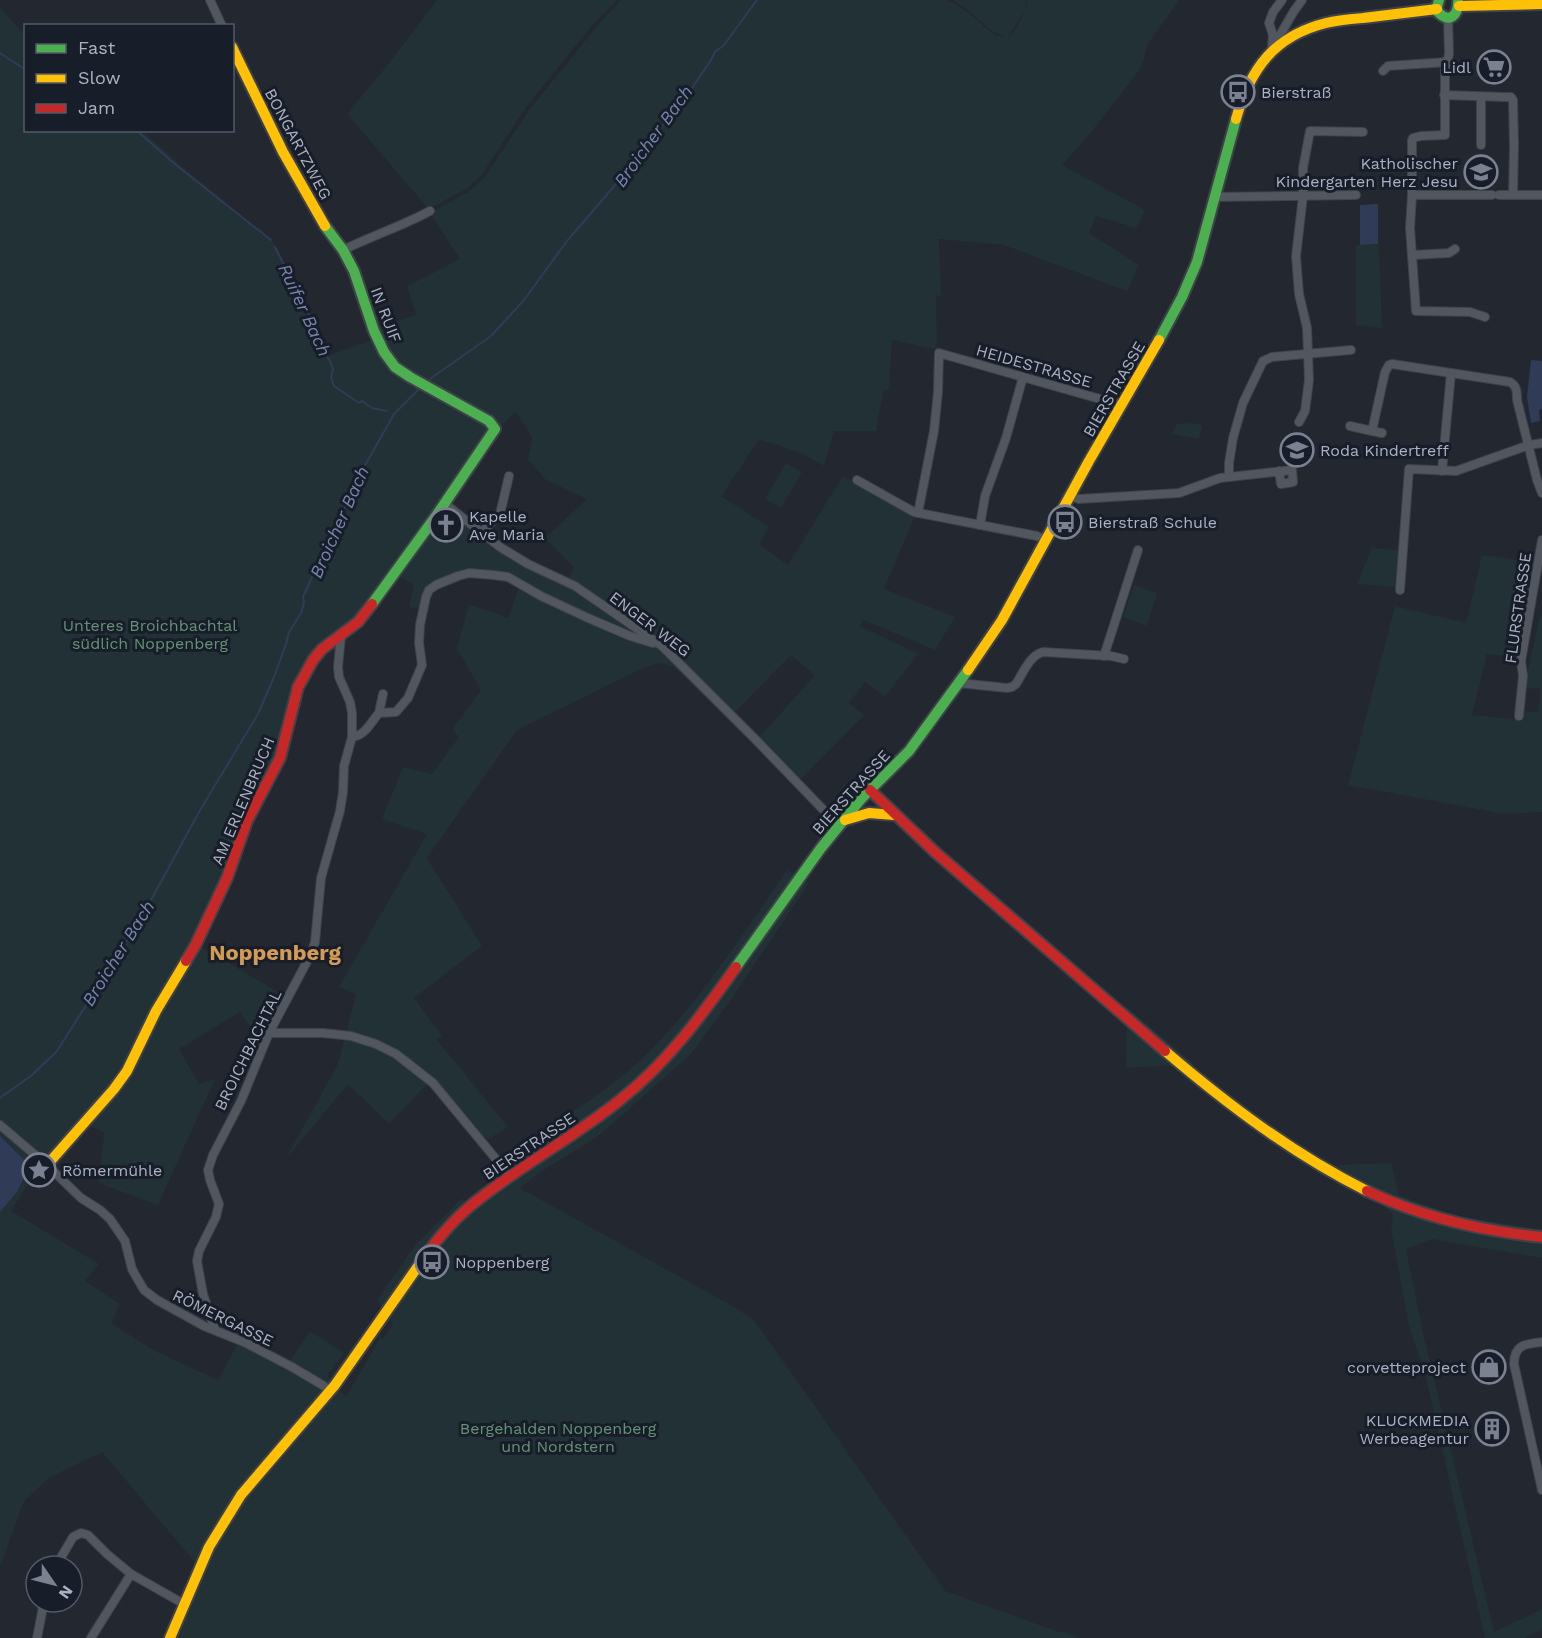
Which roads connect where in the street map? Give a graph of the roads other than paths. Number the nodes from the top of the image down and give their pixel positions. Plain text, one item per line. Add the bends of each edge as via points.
1 (210, 0) edge
2 (1282, 0) edge
3 (1302, 0) edge
4 (1479, 0) edge
5 (1458, 3) edge
6 (1438, 4) edge
7 (1542, 4) edge
8 (1500, 5) junction
9 (1448, 18) junction
10 (221, 24) edge
11 (1272, 50) junction
12 (234, 51) edge
13 (1447, 62) junction
14 (1383, 71) dead end
15 (1444, 94) junction
16 (1480, 97) junction
17 (1363, 132) dead end
18 (1481, 145) dead end
19 (1356, 195) dead end
20 (1412, 195) junction
21 (1513, 195) junction
22 (1542, 195) edge
23 (1303, 196) junction
24 (1214, 197) junction
25 (430, 211) dead end
26 (1455, 249) dead end
27 (343, 250) junction
28 (1413, 255) junction
29 (1485, 317) dead end
30 (1352, 350) dead end
31 (1309, 353) junction
32 (1450, 373) junction
33 (1023, 377) junction
34 (1121, 405) junction
35 (1299, 422) dead end
36 (1350, 426) dead end
37 (495, 429) joint
38 (1372, 431) junction
39 (1382, 434) dead end
40 (1542, 443) edge
41 (1529, 446) junction
42 (1279, 471) dead end
43 (1442, 471) junction
44 (509, 476) dead end
45 (1229, 477) junction
46 (857, 480) dead end
47 (1542, 493) edge
48 (1070, 496) junction
49 (444, 503) junction
50 (918, 513) junction
51 (980, 525) junction
52 (482, 532) junction
53 (1045, 540) junction
54 (1542, 540) edge
55 (1138, 550) dead end
56 (1400, 590) dead end
57 (340, 636) junction
58 (662, 646) junction
59 (1104, 656) junction
60 (1124, 659) dead end
61 (959, 683) junction
62 (383, 694) dead end
63 (379, 713) junction
64 (1519, 716) dead end
65 (352, 737) junction
66 (870, 790) junction
67 (894, 815) junction
68 (840, 823) junction
69 (269, 1033) junction
70 (0, 1125) edge
71 (47, 1165) junction
72 (510, 1176) junction
73 (1542, 1237) edge
74 (215, 1330) junction
75 (1542, 1342) edge
76 (330, 1392) junction
77 (1542, 1490) edge
78 (63, 1554) edge
79 (131, 1574) junction
80 (184, 1604) junction
81 (42, 1614) edge
82 (37, 1638) edge
83 (91, 1638) edge
84 (170, 1638) edge

1 - 10 street
2 - 11 street via 1269,23
3 - 11 street
4 - 8 street
5 - 8 main road
5 - 9 main road via 1457,14
6 - 9 main road via 1440,15
6 - 11 main road, BIERSTRASSE via 1328,22 1289,37
7 - 8 main road
9 - 13 street
11 - 24 main road, BIERSTRASSE via 1256,69 1244,94
12 - 27 main road, BONGARTZWEG via 283,152 327,230
13 - 14 street via 1388,66
13 - 15 street
15 - 16 street
15 - 20 street via 1444,135 1412,140
16 - 18 street
16 - 21 street via 1510,97 1514,103
17 - 23 street via 1310,131
19 - 23 street
20 - 21 street
20 - 28 street
21 - 22 street
23 - 24 street
23 - 31 street via 1296,271
24 - 34 main road, BIERSTRASSE via 1197,262 1182,297
25 - 27 street
26 - 28 street via 1449,254
27 - 37 main road, IN RUIF via 354,270 374,331 394,367 489,421
28 - 29 street via 1416,311 1470,312
30 - 31 street
31 - 35 street via 1308,395
31 - 45 street via 1263,361 1238,418
32 - 38 street via 1389,366
32 - 41 street via 1512,383
32 - 43 street
33 - 34 street, HEIDESTRASSE
33 - 50 street, HEIDESTRASSE via 939,353 934,431
33 - 51 street via 985,496
34 - 48 main road, BIERSTRASSE
36 - 38 street
37 - 49 main road, AM ERLENBRUCH
38 - 39 street
40 - 41 street
41 - 43 street via 1464,469
41 - 47 street
42 - 45 street
43 - 56 street via 1409,469
44 - 52 street via 508,500
45 - 48 street via 1179,493 1079,500
46 - 50 street
48 - 53 main road, BIERSTRASSE
49 - 52 street, ENGER WEG
49 - 57 main road, AM ERLENBRUCH via 357,622
50 - 51 street
51 - 53 street
52 - 58 street, ENGER WEG via 528,564 575,586
53 - 61 main road, BIERSTRASSE via 1002,620
54 - 64 street, FLURSTRASSE via 1521,661
55 - 59 street
57 - 65 street, BROICHBACHTAL via 339,677 350,702
57 - 71 main road, AM ERLENBRUCH via 322,649 298,687 280,758 247,821 220,894 127,1071
58 - 63 street via 588,618 508,577 469,573 429,590 420,625 422,665 408,698 396,712
58 - 68 street, ENGER WEG
59 - 60 street
59 - 61 street via 1037,653 1012,687
61 - 66 main road, BIERSTRASSE via 909,751
62 - 63 street
63 - 65 street via 363,733
65 - 69 street, BROICHBACHTAL via 344,766 340,811 321,878 315,942
66 - 67 main road
66 - 68 main road, BIERSTRASSE
67 - 68 main road via 862,813
67 - 73 main road via 1198,1080 1294,1151 1401,1206 1463,1224
68 - 72 main road, BIERSTRASSE via 670,1054 587,1126
69 - 72 street via 351,1036 396,1054 433,1083
69 - 74 street, BROICHBACHTAL via 208,1170 219,1204 199,1251 197,1268
70 - 71 street, RÖMERGASSE
71 - 74 street, RÖMERGASSE via 110,1220 125,1241 132,1269 144,1290
72 - 76 main road, BIERSTRASSE via 443,1233
74 - 76 street, RÖMERGASSE via 244,1342
75 - 77 street via 1518,1348 1514,1364
76 - 80 main road, BIERSTRASSE via 241,1495 220,1527
78 - 79 street via 73,1537 88,1535
79 - 80 street
79 - 83 street
80 - 84 main road, BIERSTRASSE
81 - 82 street

